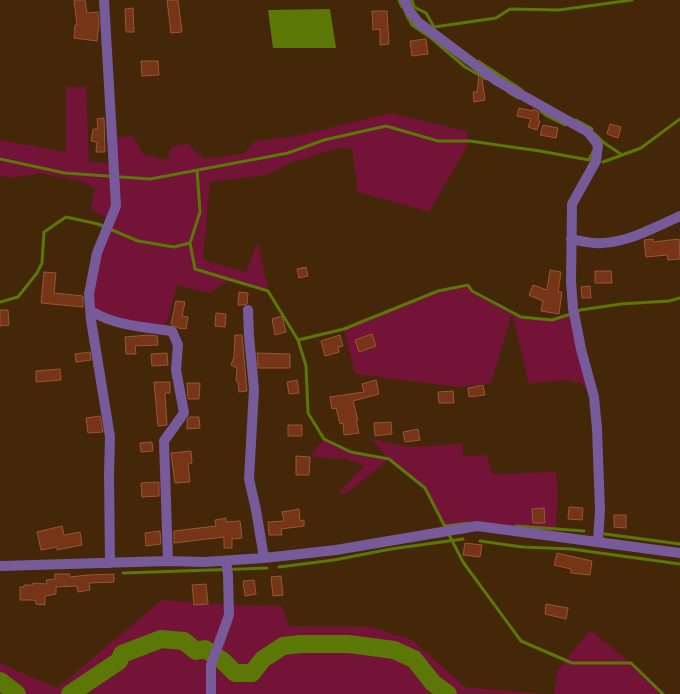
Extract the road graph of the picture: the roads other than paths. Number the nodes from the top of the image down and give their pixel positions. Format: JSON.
{"nodes":[{"id":1,"x":104,"y":0,"type":"edge"},
{"id":2,"x":404,"y":0,"type":"edge"},
{"id":3,"x":680,"y":216,"type":"edge"},
{"id":4,"x":571,"y":239,"type":"junction"},
{"id":5,"x":248,"y":310,"type":"dead end"},
{"id":6,"x":91,"y":311,"type":"junction"},
{"id":7,"x":598,"y":541,"type":"junction"},
{"id":8,"x":680,"y":553,"type":"edge"},
{"id":9,"x":264,"y":558,"type":"junction"},
{"id":10,"x":168,"y":561,"type":"junction"},
{"id":11,"x":226,"y":561,"type":"junction"},
{"id":12,"x":110,"y":563,"type":"junction"},
{"id":13,"x":0,"y":566,"type":"edge"},
{"id":14,"x":211,"y":694,"type":"edge"}],
"edges":[{"from":1,"to":6,"type":"street"},
{"from":2,"to":4,"type":"street"},
{"from":3,"to":4,"type":"street"},
{"from":4,"to":7,"type":"street"},
{"from":5,"to":9,"type":"street"},
{"from":6,"to":10,"type":"street"},
{"from":6,"to":12,"type":"street"},
{"from":7,"to":8,"type":"street"},
{"from":7,"to":9,"type":"street"},
{"from":9,"to":11,"type":"street"},
{"from":10,"to":11,"type":"street"},
{"from":10,"to":12,"type":"street"},
{"from":11,"to":14,"type":"street"},
{"from":12,"to":13,"type":"street"}]}
